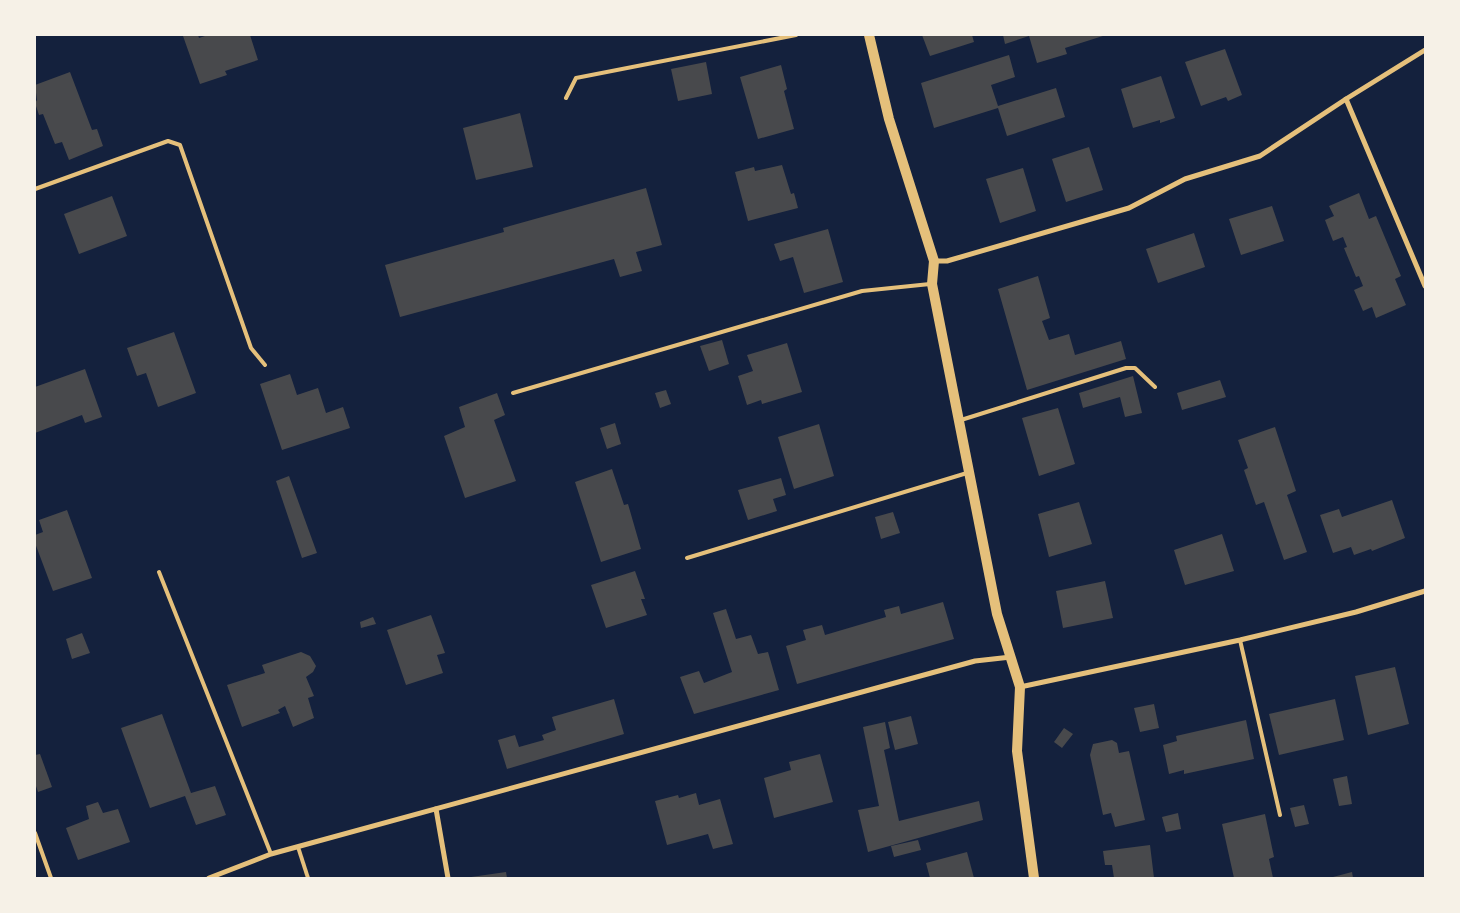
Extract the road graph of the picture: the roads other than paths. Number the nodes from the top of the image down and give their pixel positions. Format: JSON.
{"nodes":[{"id":1,"x":796,"y":35,"type":"edge"},
{"id":2,"x":869,"y":35,"type":"edge"},
{"id":3,"x":1425,"y":50,"type":"edge"},
{"id":4,"x":566,"y":98,"type":"dead end"},
{"id":5,"x":1346,"y":99,"type":"junction"},
{"id":6,"x":35,"y":189,"type":"edge"},
{"id":7,"x":934,"y":261,"type":"junction"},
{"id":8,"x":932,"y":284,"type":"junction"},
{"id":9,"x":1425,"y":286,"type":"edge"},
{"id":10,"x":265,"y":365,"type":"dead end"},
{"id":11,"x":1155,"y":387,"type":"dead end"},
{"id":12,"x":513,"y":393,"type":"dead end"},
{"id":13,"x":958,"y":421,"type":"junction"},
{"id":14,"x":969,"y":473,"type":"junction"},
{"id":15,"x":686,"y":558,"type":"dead end"},
{"id":16,"x":159,"y":572,"type":"dead end"},
{"id":17,"x":1425,"y":591,"type":"edge"},
{"id":18,"x":1240,"y":640,"type":"junction"},
{"id":19,"x":1011,"y":657,"type":"junction"},
{"id":20,"x":1020,"y":687,"type":"junction"},
{"id":21,"x":436,"y":809,"type":"junction"},
{"id":22,"x":1280,"y":815,"type":"dead end"},
{"id":23,"x":35,"y":833,"type":"edge"},
{"id":24,"x":298,"y":846,"type":"junction"},
{"id":25,"x":271,"y":854,"type":"junction"},
{"id":26,"x":51,"y":878,"type":"edge"},
{"id":27,"x":209,"y":878,"type":"edge"},
{"id":28,"x":308,"y":878,"type":"edge"},
{"id":29,"x":448,"y":878,"type":"edge"},
{"id":30,"x":1034,"y":878,"type":"edge"}],
"edges":[{"from":1,"to":4,"type":"lane"},
{"from":2,"to":7,"type":"main road"},
{"from":3,"to":5,"type":"street"},
{"from":5,"to":7,"type":"street"},
{"from":5,"to":9,"type":"street"},
{"from":6,"to":10,"type":"lane"},
{"from":7,"to":8,"type":"main road"},
{"from":8,"to":12,"type":"lane"},
{"from":8,"to":13,"type":"main road"},
{"from":11,"to":13,"type":"lane"},
{"from":13,"to":14,"type":"main road"},
{"from":14,"to":15,"type":"lane"},
{"from":14,"to":19,"type":"main road"},
{"from":16,"to":25,"type":"lane"},
{"from":17,"to":18,"type":"street"},
{"from":18,"to":20,"type":"street"},
{"from":18,"to":22,"type":"lane"},
{"from":19,"to":20,"type":"main road"},
{"from":19,"to":21,"type":"street"},
{"from":20,"to":30,"type":"main road"},
{"from":21,"to":24,"type":"street"},
{"from":21,"to":29,"type":"street"},
{"from":23,"to":26,"type":"lane"},
{"from":24,"to":25,"type":"street"},
{"from":24,"to":28,"type":"lane"},
{"from":25,"to":27,"type":"street"}]}
